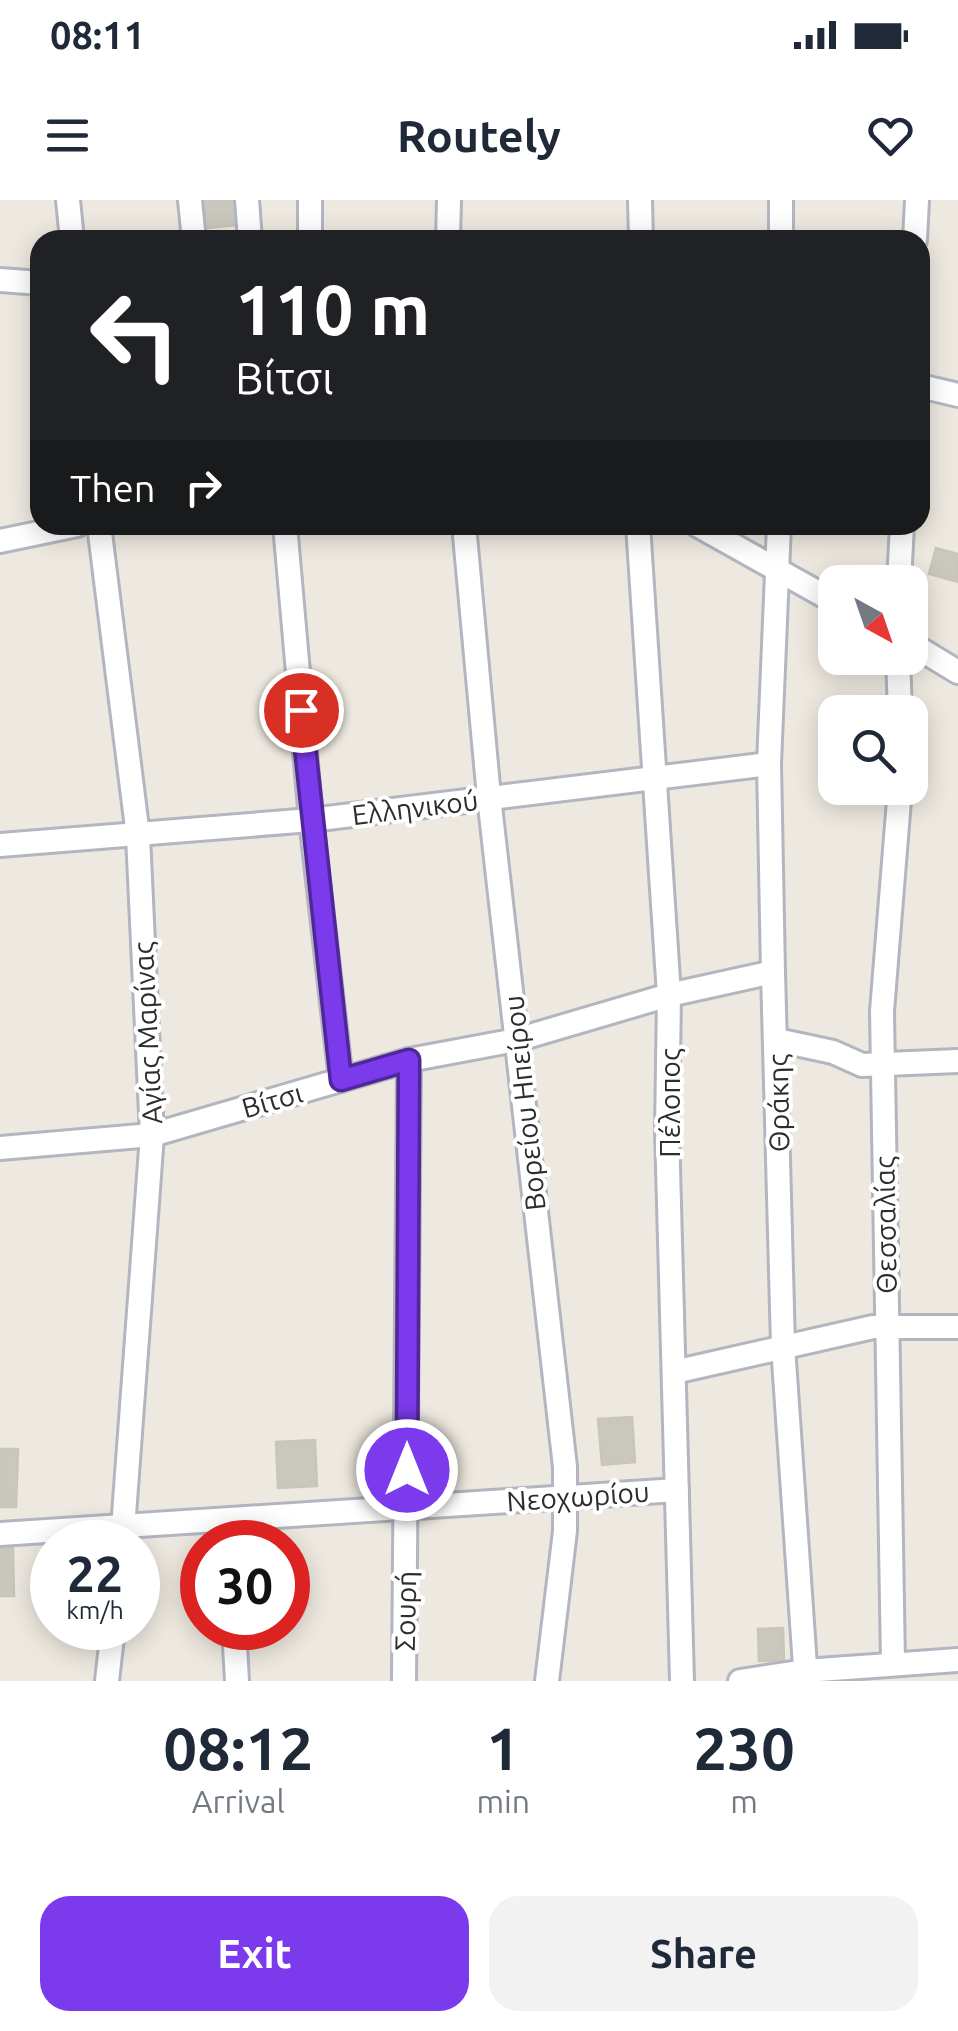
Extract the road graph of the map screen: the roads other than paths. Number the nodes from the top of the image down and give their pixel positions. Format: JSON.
{"nodes":[{"id":1,"x":68,"y":200,"type":"edge"},
{"id":2,"x":190,"y":200,"type":"edge"},
{"id":3,"x":247,"y":200,"type":"edge"},
{"id":4,"x":310,"y":200,"type":"edge"},
{"id":5,"x":450,"y":200,"type":"edge"},
{"id":6,"x":640,"y":200,"type":"edge"},
{"id":7,"x":781,"y":200,"type":"edge"},
{"id":8,"x":916,"y":200,"type":"edge"},
{"id":9,"x":71,"y":230,"type":"edge"},
{"id":10,"x":193,"y":230,"type":"edge"},
{"id":11,"x":249,"y":230,"type":"edge"},
{"id":12,"x":310,"y":230,"type":"edge"},
{"id":13,"x":448,"y":230,"type":"edge"},
{"id":14,"x":641,"y":230,"type":"edge"},
{"id":15,"x":781,"y":230,"type":"edge"},
{"id":16,"x":915,"y":230,"type":"edge"},
{"id":17,"x":0,"y":280,"type":"edge"},
{"id":18,"x":30,"y":282,"type":"edge"},
{"id":19,"x":930,"y":388,"type":"edge"},
{"id":20,"x":958,"y":395,"type":"edge"},
{"id":21,"x":30,"y":535,"type":"edge"},
{"id":22,"x":100,"y":535,"type":"edge"},
{"id":23,"x":285,"y":535,"type":"edge"},
{"id":24,"x":465,"y":535,"type":"edge"},
{"id":25,"x":639,"y":535,"type":"edge"},
{"id":26,"x":714,"y":535,"type":"edge"},
{"id":27,"x":779,"y":535,"type":"edge"},
{"id":28,"x":901,"y":535,"type":"edge"},
{"id":29,"x":0,"y":541,"type":"edge"},
{"id":30,"x":900,"y":565,"type":"edge"},
{"id":31,"x":778,"y":572,"type":"junction"},
{"id":32,"x":818,"y":593,"type":"edge"},
{"id":33,"x":928,"y":654,"type":"edge"},
{"id":34,"x":958,"y":672,"type":"edge"},
{"id":35,"x":769,"y":764,"type":"junction"},
{"id":36,"x":657,"y":780,"type":"junction"},
{"id":37,"x":489,"y":798,"type":"junction"},
{"id":38,"x":899,"y":805,"type":"edge"},
{"id":39,"x":310,"y":820,"type":"junction"},
{"id":40,"x":138,"y":836,"type":"junction"},
{"id":41,"x":0,"y":845,"type":"edge"},
{"id":42,"x":773,"y":972,"type":"junction"},
{"id":43,"x":669,"y":995,"type":"junction"},
{"id":44,"x":516,"y":1040,"type":"junction"},
{"id":45,"x":776,"y":1040,"type":"junction"},
{"id":46,"x":409,"y":1060,"type":"junction"},
{"id":47,"x":958,"y":1060,"type":"edge"},
{"id":48,"x":883,"y":1066,"type":"junction"},
{"id":49,"x":341,"y":1080,"type":"junction"},
{"id":50,"x":152,"y":1135,"type":"junction"},
{"id":51,"x":0,"y":1148,"type":"edge"},
{"id":52,"x":886,"y":1326,"type":"junction"},
{"id":53,"x":958,"y":1327,"type":"edge"},
{"id":54,"x":783,"y":1346,"type":"junction"},
{"id":55,"x":674,"y":1372,"type":"junction"},
{"id":56,"x":677,"y":1490,"type":"junction"},
{"id":57,"x":567,"y":1497,"type":"junction"},
{"id":58,"x":406,"y":1507,"type":"junction"},
{"id":59,"x":124,"y":1520,"type":"edge"},
{"id":60,"x":310,"y":1520,"type":"edge"},
{"id":61,"x":0,"y":1534,"type":"edge"},
{"id":62,"x":30,"y":1534,"type":"edge"},
{"id":63,"x":111,"y":1650,"type":"edge"},
{"id":64,"x":235,"y":1650,"type":"edge"},
{"id":65,"x":958,"y":1660,"type":"edge"},
{"id":66,"x":893,"y":1663,"type":"junction"},
{"id":67,"x":806,"y":1676,"type":"edge"},
{"id":68,"x":107,"y":1681,"type":"edge"},
{"id":69,"x":236,"y":1681,"type":"edge"},
{"id":70,"x":404,"y":1681,"type":"edge"},
{"id":71,"x":547,"y":1681,"type":"edge"},
{"id":72,"x":682,"y":1681,"type":"edge"},
{"id":73,"x":740,"y":1681,"type":"edge"}],
"edges":[{"from":1,"to":9,"type":"street"},
{"from":2,"to":10,"type":"street"},
{"from":3,"to":11,"type":"street"},
{"from":4,"to":12,"type":"street"},
{"from":5,"to":13,"type":"street"},
{"from":6,"to":14,"type":"street"},
{"from":7,"to":15,"type":"street"},
{"from":8,"to":16,"type":"street"},
{"from":17,"to":18,"type":"street"},
{"from":19,"to":20,"type":"street"},
{"from":21,"to":29,"type":"street"},
{"from":22,"to":40,"type":"street","name":"Αγίας Μαρίνας"},
{"from":23,"to":39,"type":"street"},
{"from":24,"to":37,"type":"street","name":"Βορείου Ηπείρου"},
{"from":25,"to":36,"type":"street","name":"Πέλοπος"},
{"from":26,"to":31,"type":"street"},
{"from":27,"to":31,"type":"street","name":"Θράκης"},
{"from":28,"to":30,"type":"street"},
{"from":31,"to":32,"type":"street"},
{"from":31,"to":35,"type":"street","name":"Θράκης"},
{"from":33,"to":34,"type":"street"},
{"from":35,"to":36,"type":"street","name":"Ελληνικού"},
{"from":35,"to":42,"type":"street","name":"Θράκης"},
{"from":36,"to":37,"type":"street","name":"Ελληνικού"},
{"from":36,"to":43,"type":"street","name":"Πέλοπος"},
{"from":37,"to":39,"type":"street","name":"Ελληνικού"},
{"from":37,"to":44,"type":"street","name":"Βορείου Ηπείρου"},
{"from":38,"to":48,"type":"street","name":"Θεσσαλίας"},
{"from":39,"to":40,"type":"street","name":"Ελληνικού"},
{"from":39,"to":49,"type":"street"},
{"from":40,"to":41,"type":"street","name":"Ελληνικού"},
{"from":40,"to":50,"type":"street","name":"Αγίας Μαρίνας"},
{"from":42,"to":43,"type":"street","name":"Βίτσι"},
{"from":42,"to":45,"type":"street","name":"Θράκης"},
{"from":43,"to":44,"type":"street","name":"Βίτσι"},
{"from":43,"to":55,"type":"street","name":"Πέλοπος"},
{"from":44,"to":46,"type":"street","name":"Βίτσι"},
{"from":44,"to":57,"type":"street","name":"Βορείου Ηπείρου"},
{"from":45,"to":48,"type":"street"},
{"from":45,"to":54,"type":"street","name":"Θράκης"},
{"from":46,"to":49,"type":"street","name":"Βίτσι"},
{"from":46,"to":58,"type":"street","name":"Σουρή"},
{"from":47,"to":48,"type":"street"},
{"from":48,"to":52,"type":"street","name":"Θεσσαλίας"},
{"from":49,"to":50,"type":"street","name":"Βίτσι"},
{"from":50,"to":51,"type":"street","name":"Βίτσι"},
{"from":50,"to":59,"type":"street","name":"Αγίας Μαρίνας"},
{"from":52,"to":53,"type":"street"},
{"from":52,"to":54,"type":"street"},
{"from":52,"to":66,"type":"street","name":"Θεσσαλίας"},
{"from":54,"to":55,"type":"street"},
{"from":54,"to":67,"type":"street","name":"Θράκης"},
{"from":55,"to":56,"type":"street","name":"Πέλοπος"},
{"from":56,"to":57,"type":"street","name":"Νεοχωρίου"},
{"from":56,"to":72,"type":"street","name":"Πέλοπος"},
{"from":57,"to":58,"type":"street","name":"Νεοχωρίου"},
{"from":57,"to":71,"type":"street","name":"Βορείου Ηπείρου"},
{"from":58,"to":60,"type":"street","name":"Νεοχωρίου"},
{"from":58,"to":70,"type":"street","name":"Σουρή"},
{"from":61,"to":62,"type":"street","name":"Νεοχωρίου"},
{"from":63,"to":68,"type":"street"},
{"from":64,"to":69,"type":"street"},
{"from":65,"to":66,"type":"street"},
{"from":66,"to":67,"type":"street"},
{"from":67,"to":73,"type":"street"}]}
